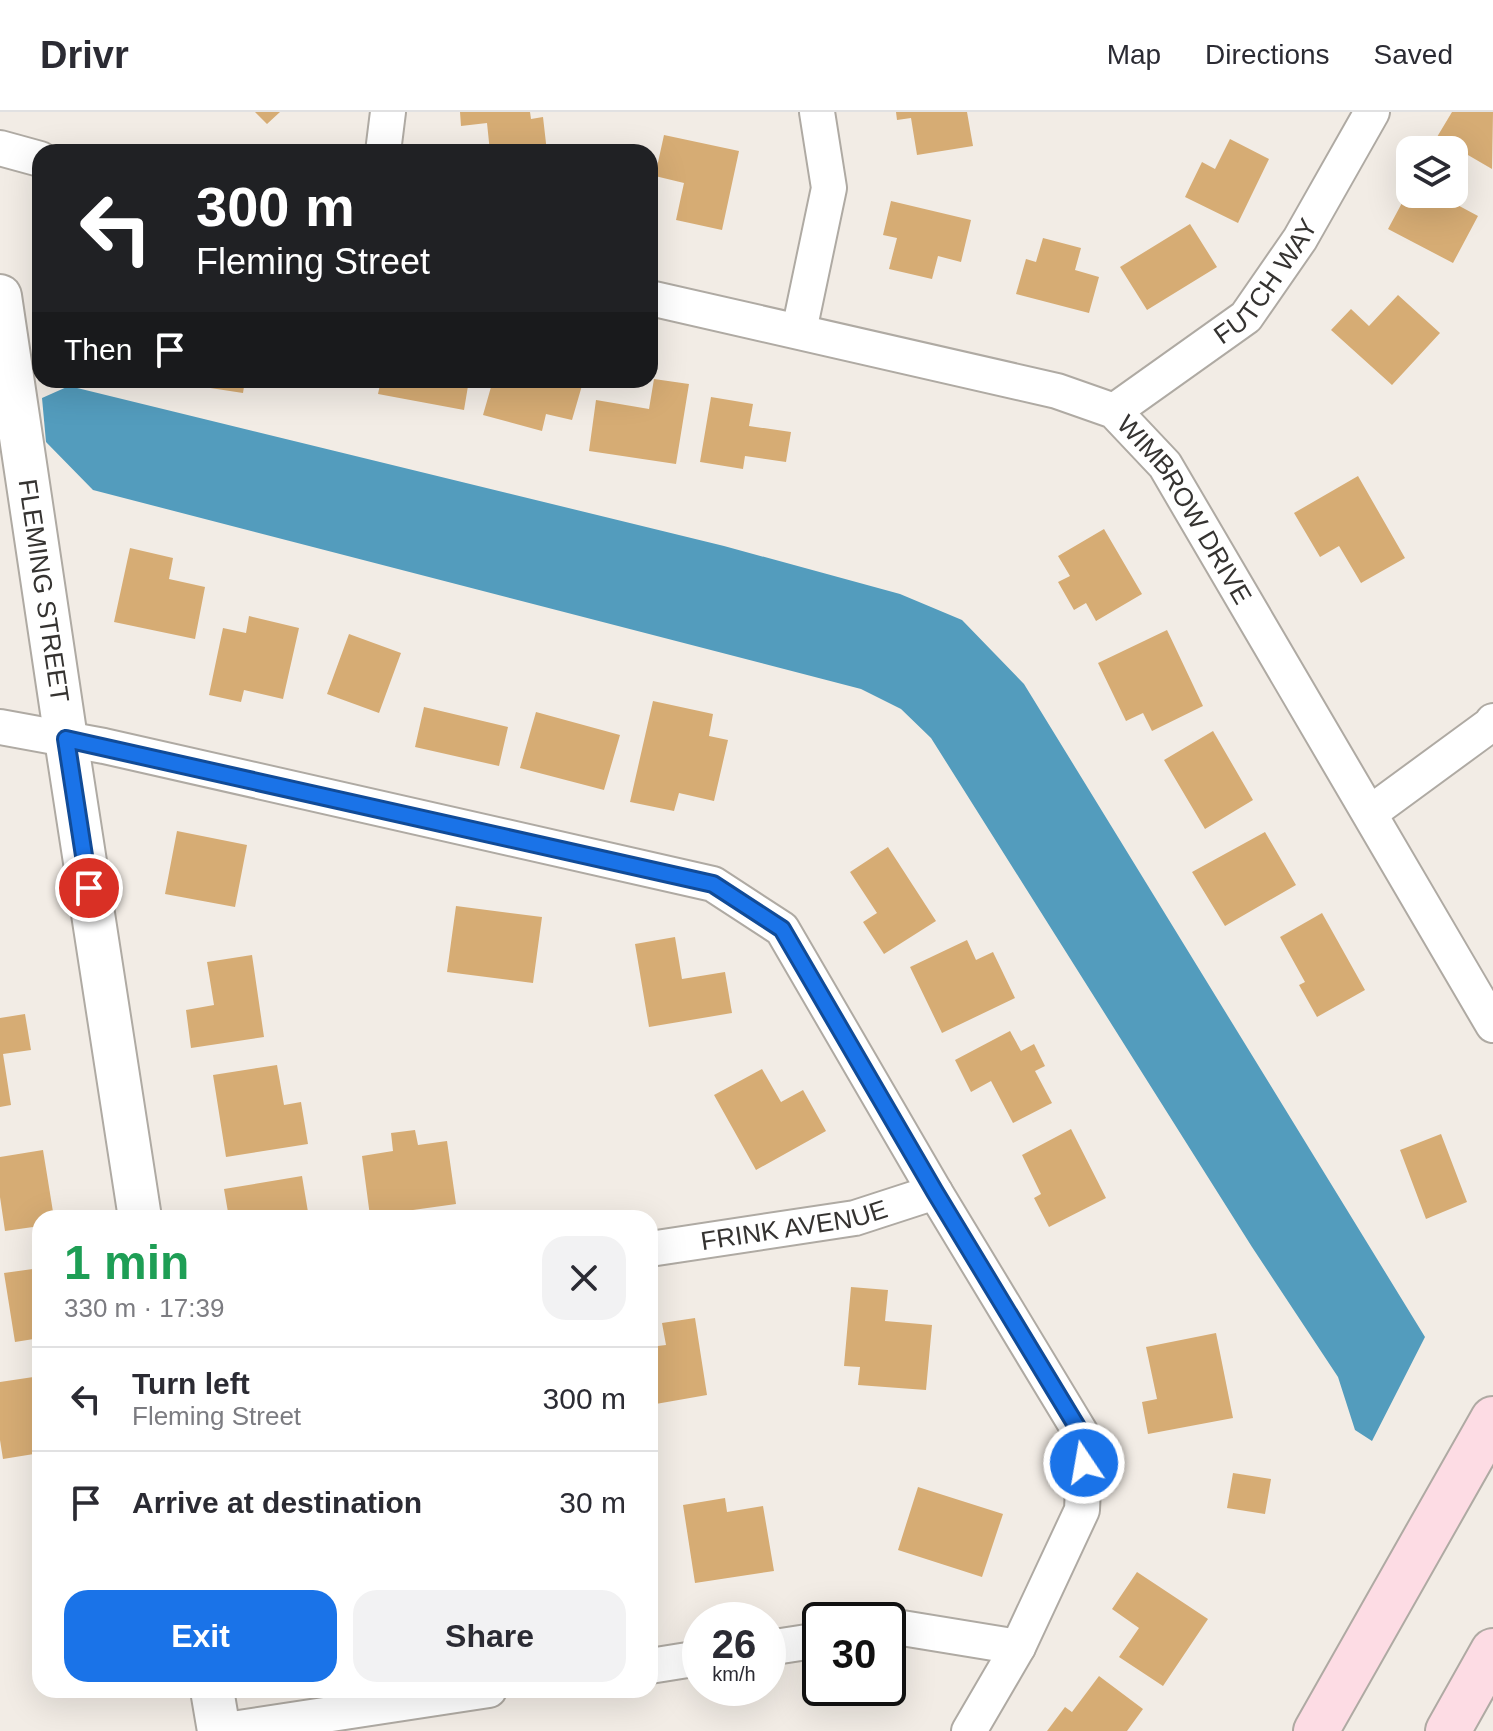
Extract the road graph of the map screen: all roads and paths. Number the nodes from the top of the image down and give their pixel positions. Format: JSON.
{"nodes":[{"id":1,"x":388,"y":112,"type":"edge"},
{"id":2,"x":817,"y":112,"type":"edge"},
{"id":3,"x":1362,"y":116,"type":"edge"},
{"id":4,"x":384,"y":144,"type":"edge"},
{"id":5,"x":0,"y":148,"type":"edge"},
{"id":6,"x":32,"y":157,"type":"edge"},
{"id":7,"x":0,"y":296,"type":"edge"},
{"id":8,"x":658,"y":300,"type":"edge"},
{"id":9,"x":799,"y":331,"type":"junction"},
{"id":10,"x":1114,"y":411,"type":"junction"},
{"id":11,"x":1493,"y":721,"type":"edge"},
{"id":12,"x":0,"y":727,"type":"edge"},
{"id":13,"x":66,"y":739,"type":"junction"},
{"id":14,"x":1370,"y":813,"type":"junction"},
{"id":15,"x":1493,"y":1025,"type":"edge"},
{"id":16,"x":935,"y":1192,"type":"junction"},
{"id":17,"x":139,"y":1210,"type":"edge"},
{"id":18,"x":658,"y":1248,"type":"edge"},
{"id":19,"x":1493,"y":1419,"type":"edge"},
{"id":20,"x":906,"y":1629,"type":"edge"},
{"id":21,"x":1018,"y":1647,"type":"junction"},
{"id":22,"x":1493,"y":1651,"type":"edge"},
{"id":23,"x":682,"y":1661,"type":"edge"},
{"id":24,"x":658,"y":1665,"type":"edge"},
{"id":25,"x":213,"y":1698,"type":"edge"},
{"id":26,"x":436,"y":1698,"type":"edge"},
{"id":27,"x":219,"y":1731,"type":"edge"},
{"id":28,"x":969,"y":1731,"type":"edge"},
{"id":29,"x":1316,"y":1731,"type":"edge"},
{"id":30,"x":1448,"y":1731,"type":"edge"}],
"edges":[{"from":1,"to":4,"type":"street"},
{"from":2,"to":9,"type":"street"},
{"from":3,"to":10,"type":"street","name":"FUTCH WAY"},
{"from":5,"to":6,"type":"street"},
{"from":7,"to":13,"type":"street","name":"FLEMING STREET"},
{"from":8,"to":9,"type":"street","name":"WIMBROW DRIVE"},
{"from":9,"to":10,"type":"street","name":"WIMBROW DRIVE"},
{"from":10,"to":14,"type":"street","name":"WIMBROW DRIVE"},
{"from":11,"to":14,"type":"street"},
{"from":12,"to":13,"type":"street"},
{"from":13,"to":16,"type":"street"},
{"from":13,"to":17,"type":"street","name":"FLEMING STREET"},
{"from":14,"to":15,"type":"street","name":"WIMBROW DRIVE"},
{"from":16,"to":18,"type":"street","name":"FRINK AVENUE"},
{"from":16,"to":21,"type":"street"},
{"from":19,"to":29,"type":"main road"},
{"from":20,"to":21,"type":"street"},
{"from":21,"to":28,"type":"street"},
{"from":22,"to":30,"type":"main road"},
{"from":23,"to":24,"type":"street"},
{"from":25,"to":27,"type":"street"},
{"from":26,"to":27,"type":"street"}]}
